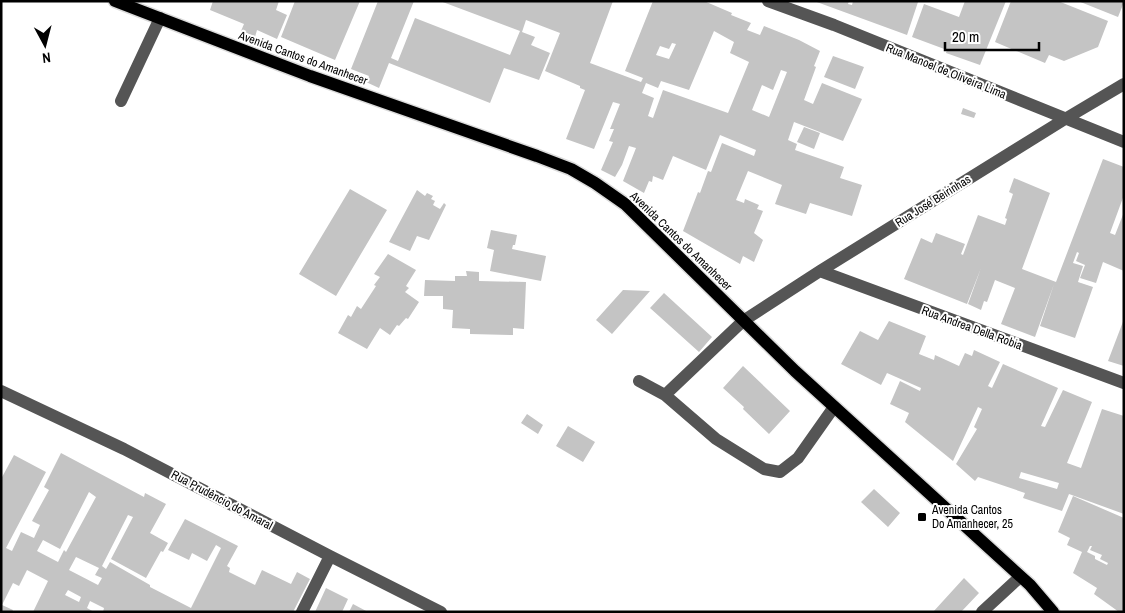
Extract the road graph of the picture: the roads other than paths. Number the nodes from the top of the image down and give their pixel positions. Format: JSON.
{"nodes":[{"id":1,"x":115,"y":1,"type":"edge"},
{"id":2,"x":768,"y":1,"type":"edge"},
{"id":3,"x":160,"y":18,"type":"junction"},
{"id":4,"x":1124,"y":84,"type":"edge"},
{"id":5,"x":121,"y":101,"type":"dead end"},
{"id":6,"x":1065,"y":118,"type":"junction"},
{"id":7,"x":1124,"y":142,"type":"edge"},
{"id":8,"x":820,"y":271,"type":"junction"},
{"id":9,"x":743,"y":321,"type":"junction"},
{"id":10,"x":639,"y":381,"type":"dead end"},
{"id":11,"x":1124,"y":383,"type":"edge"},
{"id":12,"x":1,"y":391,"type":"edge"},
{"id":13,"x":665,"y":395,"type":"junction"},
{"id":14,"x":834,"y":407,"type":"junction"},
{"id":15,"x":330,"y":556,"type":"junction"},
{"id":16,"x":1020,"y":577,"type":"junction"},
{"id":17,"x":302,"y":612,"type":"edge"},
{"id":18,"x":441,"y":612,"type":"edge"},
{"id":19,"x":982,"y":612,"type":"edge"},
{"id":20,"x":1053,"y":612,"type":"edge"}],
"edges":[{"from":1,"to":3,"type":"main road","name":"Avenida Cantos do Amanhecer"},
{"from":2,"to":6,"type":"street","name":"Rua Manoel de Oliveira Lima"},
{"from":3,"to":5,"type":"street"},
{"from":3,"to":9,"type":"main road","name":"Avenida Cantos do Amanhecer"},
{"from":4,"to":6,"type":"street","name":"Rua José Beirinhas"},
{"from":6,"to":7,"type":"street","name":"Rua Manoel de Oliveira Lima"},
{"from":6,"to":8,"type":"street","name":"Rua José Beirinhas"},
{"from":8,"to":9,"type":"street","name":"Rua José Beirinhas"},
{"from":8,"to":11,"type":"street","name":"Rua Andrea Della Robia"},
{"from":9,"to":13,"type":"street","name":"Rua José Beirinhas"},
{"from":9,"to":14,"type":"main road","name":"Avenida Cantos do Amanhecer"},
{"from":10,"to":13,"type":"street"},
{"from":12,"to":15,"type":"street","name":"Rua Prudêncio do Amaral"},
{"from":13,"to":14,"type":"street"},
{"from":14,"to":16,"type":"main road","name":"Avenida Cantos do Amanhecer"},
{"from":15,"to":17,"type":"street"},
{"from":15,"to":18,"type":"street","name":"Rua Prudêncio do Amaral"},
{"from":16,"to":19,"type":"street"},
{"from":16,"to":20,"type":"main road","name":"Avenida Cantos do Amanhecer"}]}
